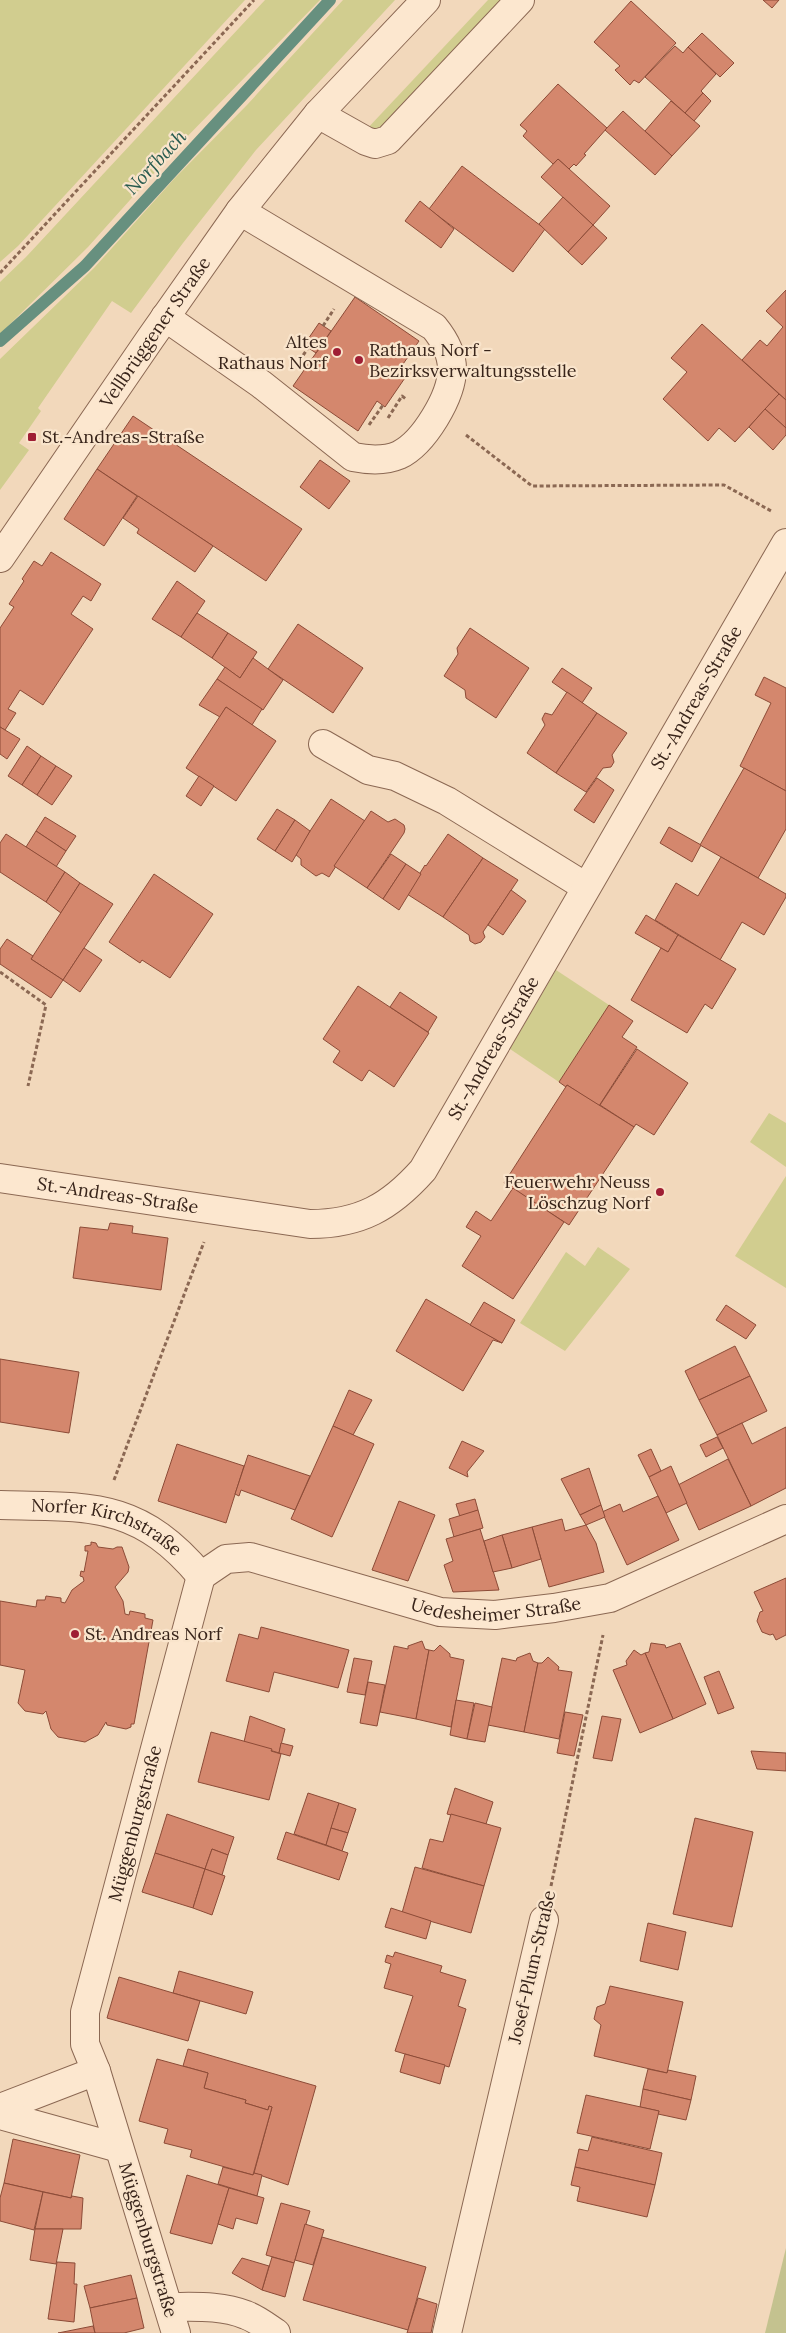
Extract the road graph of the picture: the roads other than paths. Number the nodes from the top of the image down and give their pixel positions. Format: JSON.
{"nodes":[{"id":1,"x":426,"y":0,"type":"edge"},
{"id":2,"x":520,"y":0,"type":"edge"},
{"id":3,"x":318,"y":114,"type":"junction"},
{"id":4,"x":240,"y":211,"type":"junction"},
{"id":5,"x":165,"y":317,"type":"junction"},
{"id":6,"x":786,"y":543,"type":"edge"},
{"id":7,"x":0,"y":558,"type":"edge"},
{"id":8,"x":323,"y":744,"type":"dead end"},
{"id":9,"x":586,"y":887,"type":"junction"},
{"id":10,"x":0,"y":1178,"type":"edge"},
{"id":11,"x":0,"y":1505,"type":"edge"},
{"id":12,"x":786,"y":1519,"type":"edge"},
{"id":13,"x":201,"y":1576,"type":"junction"},
{"id":14,"x":544,"y":1920,"type":"road end"},
{"id":15,"x":96,"y":2072,"type":"junction"},
{"id":16,"x":0,"y":2108,"type":"edge"},
{"id":17,"x":0,"y":2115,"type":"edge"},
{"id":18,"x":119,"y":2148,"type":"junction"},
{"id":19,"x":169,"y":2307,"type":"junction"},
{"id":20,"x":176,"y":2333,"type":"edge"},
{"id":21,"x":276,"y":2333,"type":"edge"},
{"id":22,"x":448,"y":2333,"type":"edge"}],
"edges":[{"from":1,"to":3,"type":"street","name":"Vellbrüggener Straße"},
{"from":2,"to":3,"type":"street"},
{"from":3,"to":4,"type":"street","name":"Vellbrüggener Straße"},
{"from":4,"to":5,"type":"street","name":"Vellbrüggener Straße"},
{"from":4,"to":5,"type":"street"},
{"from":5,"to":7,"type":"street","name":"Vellbrüggener Straße"},
{"from":6,"to":9,"type":"street","name":"St.-Andreas-Straße"},
{"from":8,"to":9,"type":"street"},
{"from":9,"to":10,"type":"street","name":"St.-Andreas-Straße"},
{"from":11,"to":13,"type":"street","name":"Norfer Kirchstraße"},
{"from":12,"to":13,"type":"street","name":"Uedesheimer Straße"},
{"from":13,"to":15,"type":"street","name":"Müggenburgstraße"},
{"from":14,"to":22,"type":"street","name":"Josef-Plum-Straße"},
{"from":15,"to":16,"type":"street"},
{"from":15,"to":18,"type":"street","name":"Müggenburgstraße"},
{"from":17,"to":18,"type":"street","name":"Müggenburgstraße"},
{"from":18,"to":19,"type":"street","name":"Müggenburgstraße"},
{"from":19,"to":20,"type":"street","name":"Müggenburgstraße"},
{"from":19,"to":21,"type":"street"}]}
